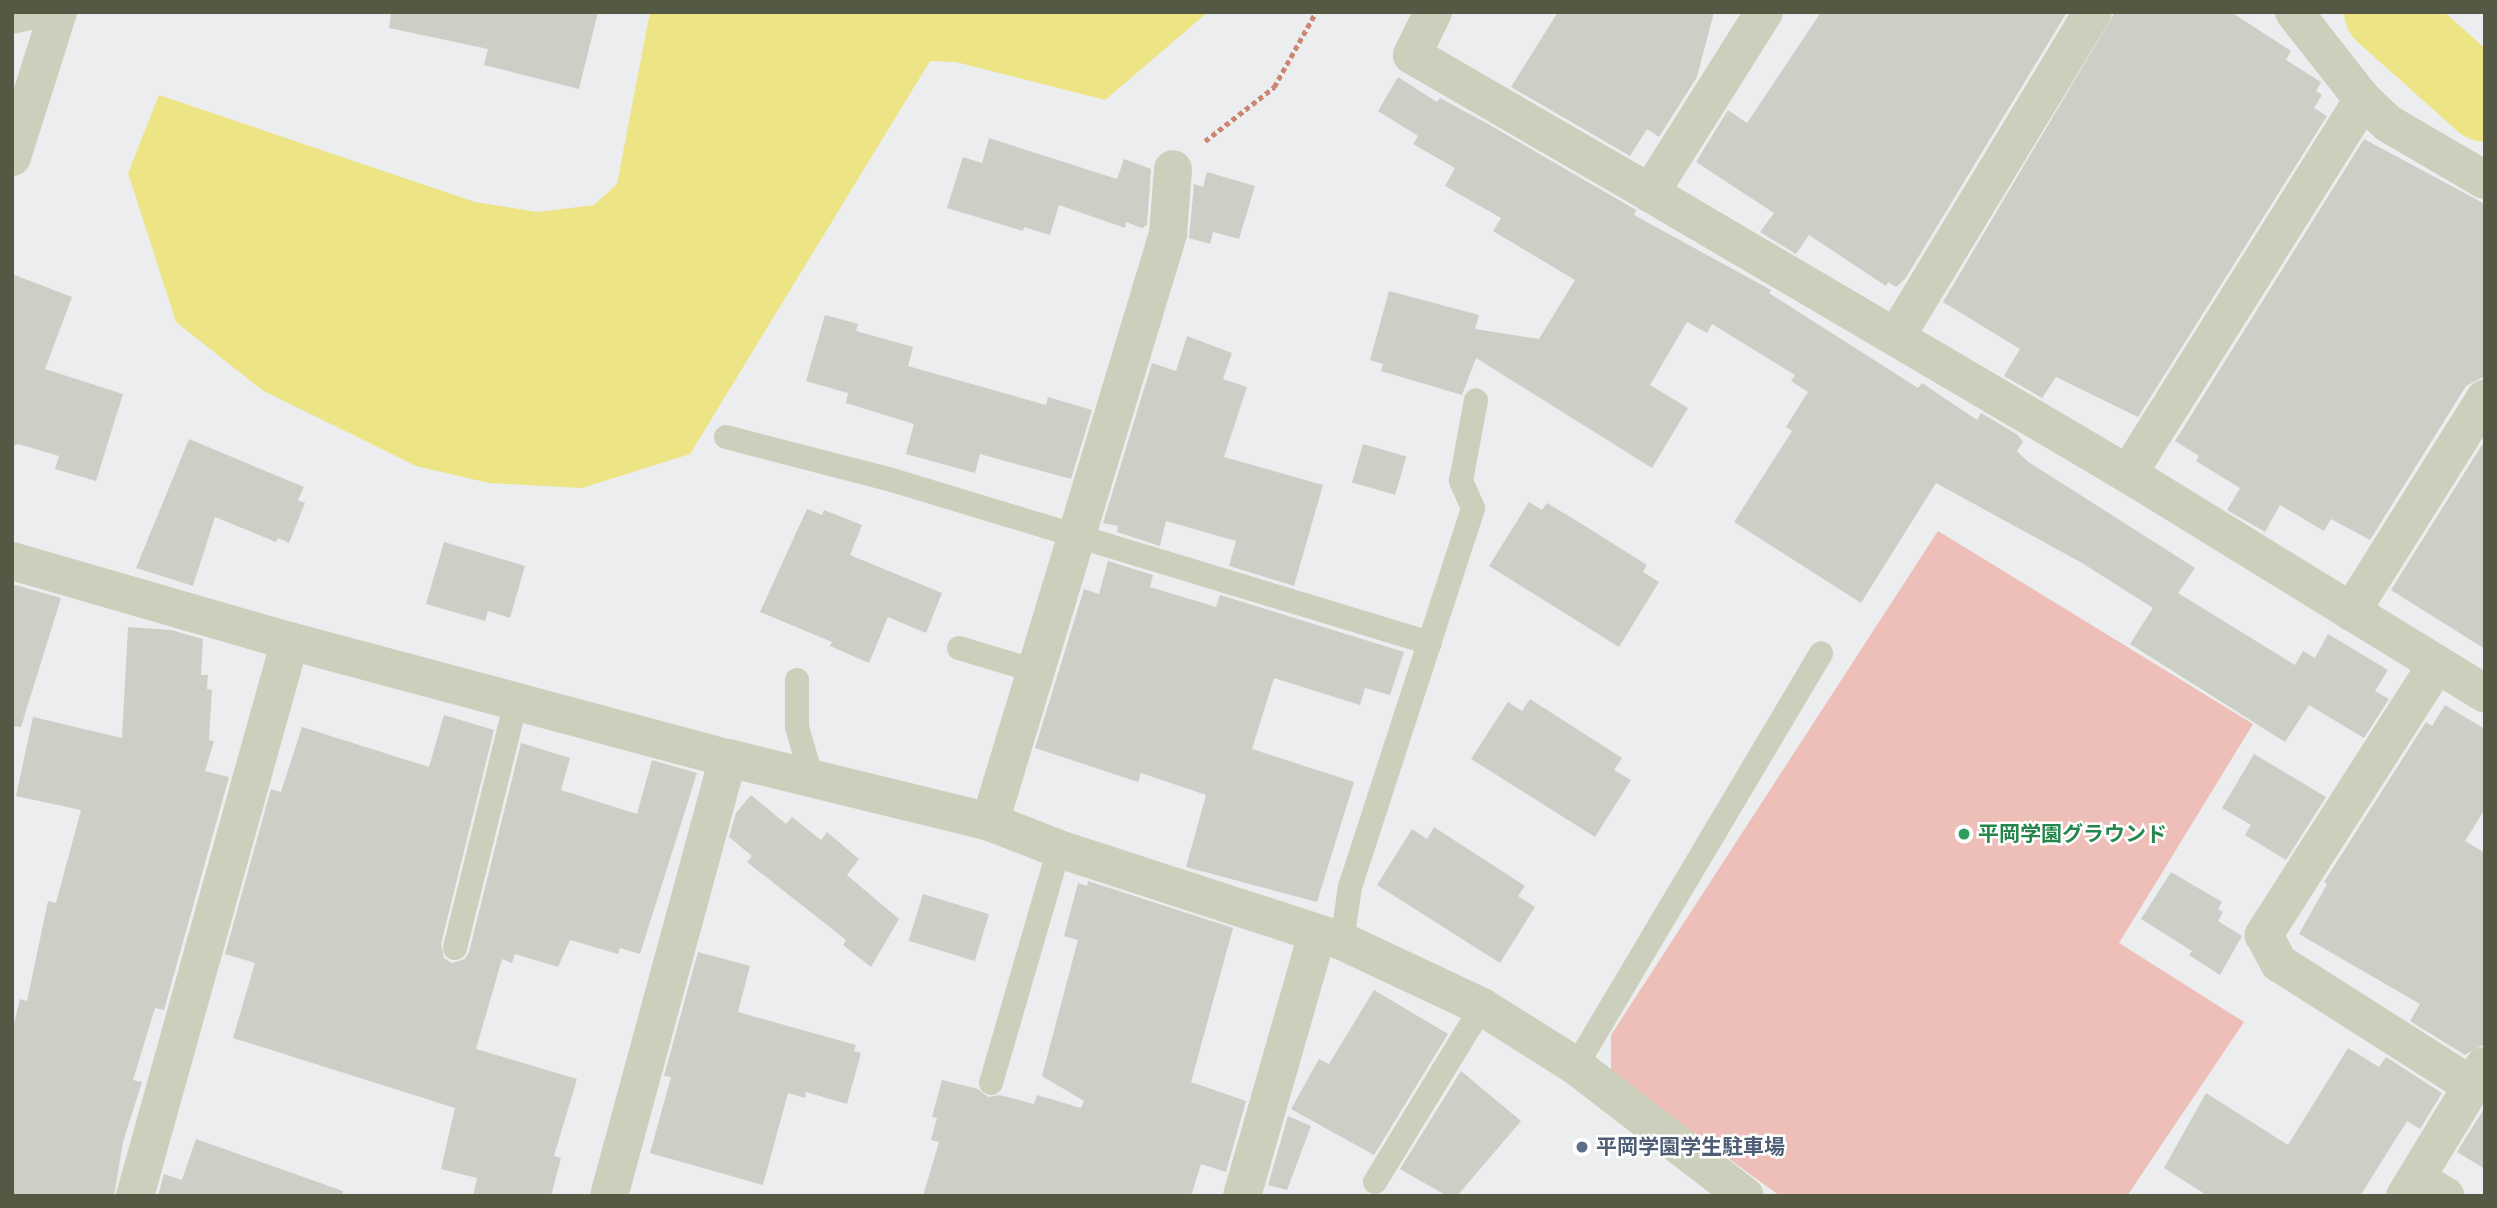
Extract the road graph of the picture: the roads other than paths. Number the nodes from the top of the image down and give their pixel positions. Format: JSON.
{"nodes":[{"id":1,"x":57,"y":12,"type":"edge"},
{"id":2,"x":1433,"y":12,"type":"edge"},
{"id":3,"x":1764,"y":12,"type":"edge"},
{"id":4,"x":2093,"y":12,"type":"edge"},
{"id":5,"x":2294,"y":12,"type":"edge"},
{"id":6,"x":12,"y":22,"type":"edge"},
{"id":7,"x":2363,"y":100,"type":"junction"},
{"id":8,"x":12,"y":158,"type":"edge"},
{"id":9,"x":1173,"y":169,"type":"road end"},
{"id":10,"x":2485,"y":180,"type":"edge"},
{"id":11,"x":1650,"y":193,"type":"junction"},
{"id":12,"x":1897,"y":335,"type":"junction"},
{"id":13,"x":2485,"y":398,"type":"edge"},
{"id":14,"x":1476,"y":400,"type":"dead end"},
{"id":15,"x":726,"y":437,"type":"dead end"},
{"id":16,"x":2128,"y":474,"type":"junction"},
{"id":17,"x":1076,"y":535,"type":"junction"},
{"id":18,"x":12,"y":561,"type":"edge"},
{"id":19,"x":2351,"y":612,"type":"junction"},
{"id":20,"x":290,"y":641,"type":"junction"},
{"id":21,"x":1430,"y":643,"type":"junction"},
{"id":22,"x":959,"y":648,"type":"dead end"},
{"id":23,"x":1821,"y":653,"type":"dead end"},
{"id":24,"x":2437,"y":664,"type":"junction"},
{"id":25,"x":1035,"y":671,"type":"junction"},
{"id":26,"x":797,"y":680,"type":"dead end"},
{"id":27,"x":2485,"y":694,"type":"edge"},
{"id":28,"x":516,"y":702,"type":"junction"},
{"id":29,"x":728,"y":758,"type":"junction"},
{"id":30,"x":812,"y":779,"type":"junction"},
{"id":31,"x":990,"y":822,"type":"junction"},
{"id":32,"x":1059,"y":849,"type":"junction"},
{"id":33,"x":1329,"y":937,"type":"junction"},
{"id":34,"x":455,"y":948,"type":"dead end"},
{"id":35,"x":1482,"y":1007,"type":"junction"},
{"id":36,"x":1576,"y":1066,"type":"junction"},
{"id":37,"x":2478,"y":1075,"type":"edge"},
{"id":38,"x":990,"y":1083,"type":"dead end"},
{"id":39,"x":1375,"y":1182,"type":"dead end"},
{"id":40,"x":2423,"y":1190,"type":"edge"},
{"id":41,"x":135,"y":1196,"type":"edge"},
{"id":42,"x":608,"y":1196,"type":"edge"},
{"id":43,"x":1242,"y":1196,"type":"edge"},
{"id":44,"x":1745,"y":1196,"type":"edge"}],
"edges":[{"from":1,"to":6,"type":"lane"},
{"from":1,"to":8,"type":"street"},
{"from":2,"to":11,"type":"street"},
{"from":3,"to":11,"type":"street"},
{"from":4,"to":12,"type":"street"},
{"from":5,"to":7,"type":"street"},
{"from":7,"to":10,"type":"street"},
{"from":7,"to":16,"type":"street"},
{"from":9,"to":17,"type":"street"},
{"from":11,"to":12,"type":"street"},
{"from":12,"to":16,"type":"street"},
{"from":13,"to":19,"type":"street"},
{"from":14,"to":21,"type":"lane"},
{"from":15,"to":17,"type":"lane"},
{"from":16,"to":19,"type":"street"},
{"from":17,"to":21,"type":"lane"},
{"from":17,"to":25,"type":"street"},
{"from":18,"to":20,"type":"street"},
{"from":19,"to":24,"type":"street"},
{"from":20,"to":28,"type":"street"},
{"from":20,"to":41,"type":"street"},
{"from":21,"to":33,"type":"lane"},
{"from":22,"to":25,"type":"lane"},
{"from":23,"to":36,"type":"lane"},
{"from":24,"to":27,"type":"street"},
{"from":24,"to":37,"type":"street"},
{"from":25,"to":31,"type":"street"},
{"from":26,"to":30,"type":"lane"},
{"from":28,"to":29,"type":"street"},
{"from":28,"to":34,"type":"lane"},
{"from":29,"to":30,"type":"street"},
{"from":29,"to":42,"type":"street"},
{"from":30,"to":31,"type":"street"},
{"from":31,"to":32,"type":"street"},
{"from":32,"to":33,"type":"street"},
{"from":32,"to":38,"type":"lane"},
{"from":33,"to":35,"type":"street"},
{"from":33,"to":43,"type":"street"},
{"from":35,"to":36,"type":"street"},
{"from":35,"to":39,"type":"lane"},
{"from":36,"to":44,"type":"street"},
{"from":37,"to":40,"type":"street"}]}
